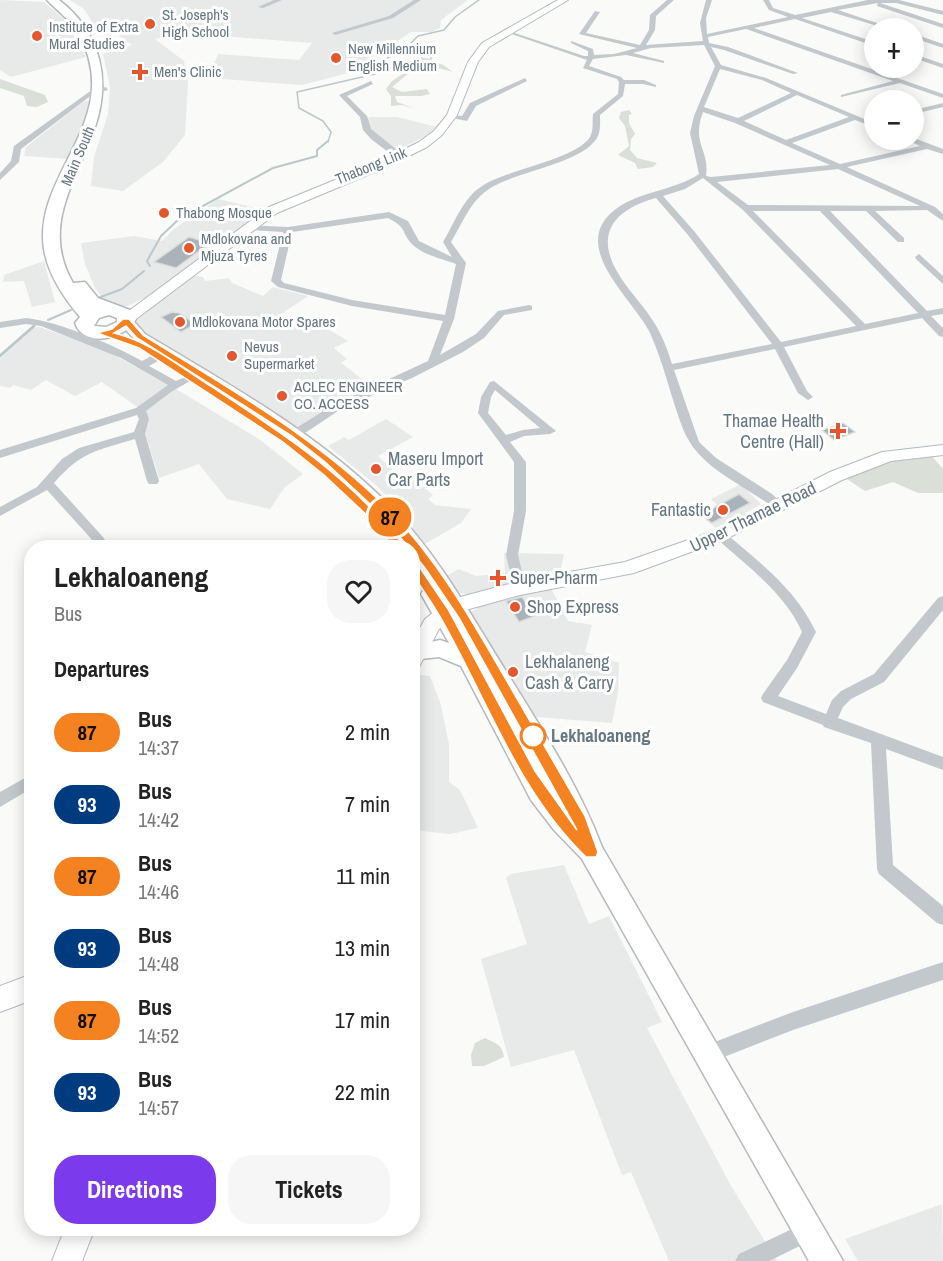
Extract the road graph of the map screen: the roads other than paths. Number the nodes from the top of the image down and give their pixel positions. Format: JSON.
{"nodes":[{"id":1,"x":52,"y":0,"type":"edge"},
{"id":2,"x":62,"y":0,"type":"edge"},
{"id":3,"x":279,"y":0,"type":"edge"},
{"id":4,"x":418,"y":0,"type":"edge"},
{"id":5,"x":564,"y":0,"type":"edge"},
{"id":6,"x":671,"y":0,"type":"edge"},
{"id":7,"x":709,"y":0,"type":"edge"},
{"id":8,"x":766,"y":0,"type":"edge"},
{"id":9,"x":867,"y":1,"type":"edge"},
{"id":10,"x":261,"y":7,"type":"dead end"},
{"id":11,"x":830,"y":9,"type":"junction"},
{"id":12,"x":597,"y":12,"type":"dead end"},
{"id":13,"x":943,"y":13,"type":"edge"},
{"id":14,"x":793,"y":17,"type":"junction"},
{"id":15,"x":864,"y":20,"type":"edge"},
{"id":16,"x":943,"y":26,"type":"edge"},
{"id":17,"x":744,"y":27,"type":"junction"},
{"id":18,"x":508,"y":31,"type":"junction"},
{"id":19,"x":335,"y":33,"type":"dead end"},
{"id":20,"x":924,"y":39,"type":"edge"},
{"id":21,"x":706,"y":41,"type":"junction"},
{"id":22,"x":864,"y":41,"type":"edge"},
{"id":23,"x":573,"y":42,"type":"dead end"},
{"id":24,"x":943,"y":46,"type":"edge"},
{"id":25,"x":642,"y":47,"type":"junction"},
{"id":26,"x":626,"y":53,"type":"junction"},
{"id":27,"x":591,"y":58,"type":"junction"},
{"id":28,"x":924,"y":59,"type":"edge"},
{"id":29,"x":662,"y":62,"type":"dead end"},
{"id":30,"x":864,"y":65,"type":"edge"},
{"id":31,"x":718,"y":66,"type":"junction"},
{"id":32,"x":859,"y":66,"type":"junction"},
{"id":33,"x":943,"y":66,"type":"edge"},
{"id":34,"x":795,"y":73,"type":"dead end"},
{"id":35,"x":525,"y":80,"type":"dead end"},
{"id":36,"x":901,"y":81,"type":"junction"},
{"id":37,"x":622,"y":82,"type":"junction"},
{"id":38,"x":371,"y":83,"type":"dead end"},
{"id":39,"x":654,"y":86,"type":"dead end"},
{"id":40,"x":101,"y":90,"type":"junction"},
{"id":41,"x":796,"y":93,"type":"junction"},
{"id":42,"x":843,"y":96,"type":"dead end"},
{"id":43,"x":943,"y":96,"type":"edge"},
{"id":44,"x":943,"y":105,"type":"edge"},
{"id":45,"x":702,"y":109,"type":"junction"},
{"id":46,"x":924,"y":110,"type":"edge"},
{"id":47,"x":451,"y":117,"type":"junction"},
{"id":48,"x":856,"y":117,"type":"junction"},
{"id":49,"x":864,"y":120,"type":"edge"},
{"id":50,"x":738,"y":121,"type":"junction"},
{"id":51,"x":785,"y":143,"type":"junction"},
{"id":52,"x":924,"y":144,"type":"edge"},
{"id":53,"x":928,"y":146,"type":"junction"},
{"id":54,"x":943,"y":152,"type":"edge"},
{"id":55,"x":399,"y":156,"type":"junction"},
{"id":56,"x":838,"y":167,"type":"junction"},
{"id":57,"x":707,"y":177,"type":"junction"},
{"id":58,"x":0,"y":178,"type":"edge"},
{"id":59,"x":658,"y":195,"type":"junction"},
{"id":60,"x":821,"y":207,"type":"junction"},
{"id":61,"x":866,"y":207,"type":"junction"},
{"id":62,"x":943,"y":207,"type":"edge"},
{"id":63,"x":746,"y":208,"type":"junction"},
{"id":64,"x":932,"y":209,"type":"junction"},
{"id":65,"x":943,"y":218,"type":"edge"},
{"id":66,"x":248,"y":227,"type":"junction"},
{"id":67,"x":288,"y":230,"type":"junction"},
{"id":68,"x":901,"y":240,"type":"dead end"},
{"id":69,"x":919,"y":257,"type":"dead end"},
{"id":70,"x":461,"y":263,"type":"junction"},
{"id":71,"x":943,"y":281,"type":"edge"},
{"id":72,"x":529,"y":308,"type":"dead end"},
{"id":73,"x":943,"y":311,"type":"edge"},
{"id":74,"x":119,"y":315,"type":"junction"},
{"id":75,"x":924,"y":315,"type":"junction"},
{"id":76,"x":89,"y":317,"type":"junction"},
{"id":77,"x":449,"y":319,"type":"junction"},
{"id":78,"x":0,"y":325,"type":"edge"},
{"id":79,"x":862,"y":327,"type":"junction"},
{"id":80,"x":101,"y":333,"type":"junction"},
{"id":81,"x":943,"y":334,"type":"edge"},
{"id":82,"x":778,"y":345,"type":"junction"},
{"id":83,"x":159,"y":356,"type":"junction"},
{"id":84,"x":432,"y":363,"type":"junction"},
{"id":85,"x":141,"y":366,"type":"junction"},
{"id":86,"x":669,"y":368,"type":"junction"},
{"id":87,"x":192,"y":377,"type":"junction"},
{"id":88,"x":175,"y":386,"type":"junction"},
{"id":89,"x":808,"y":397,"type":"dead end"},
{"id":90,"x":140,"y":410,"type":"junction"},
{"id":91,"x":139,"y":434,"type":"junction"},
{"id":92,"x":291,"y":437,"type":"junction"},
{"id":93,"x":504,"y":440,"type":"junction"},
{"id":94,"x":943,"y":450,"type":"edge"},
{"id":95,"x":0,"y":454,"type":"edge"},
{"id":96,"x":153,"y":481,"type":"dead end"},
{"id":97,"x":48,"y":484,"type":"junction"},
{"id":98,"x":778,"y":505,"type":"junction"},
{"id":99,"x":0,"y":512,"type":"edge"},
{"id":100,"x":720,"y":536,"type":"junction"},
{"id":101,"x":99,"y":540,"type":"dead end"},
{"id":102,"x":393,"y":540,"type":"edge"},
{"id":103,"x":408,"y":540,"type":"edge"},
{"id":104,"x":420,"y":555,"type":"edge"},
{"id":105,"x":420,"y":574,"type":"edge"},
{"id":106,"x":520,"y":588,"type":"junction"},
{"id":107,"x":943,"y":601,"type":"edge"},
{"id":108,"x":450,"y":609,"type":"junction"},
{"id":109,"x":420,"y":646,"type":"edge"},
{"id":110,"x":420,"y":655,"type":"edge"},
{"id":111,"x":470,"y":661,"type":"junction"},
{"id":112,"x":829,"y":723,"type":"junction"},
{"id":113,"x":878,"y":739,"type":"junction"},
{"id":114,"x":943,"y":764,"type":"edge"},
{"id":115,"x":24,"y":785,"type":"edge"},
{"id":116,"x":0,"y":800,"type":"edge"},
{"id":117,"x":591,"y":852,"type":"junction"},
{"id":118,"x":943,"y":917,"type":"edge"},
{"id":119,"x":943,"y":971,"type":"edge"},
{"id":120,"x":24,"y":990,"type":"edge"},
{"id":121,"x":0,"y":999,"type":"edge"},
{"id":122,"x":706,"y":1055,"type":"junction"},
{"id":123,"x":809,"y":1231,"type":"junction"},
{"id":124,"x":77,"y":1236,"type":"edge"},
{"id":125,"x":67,"y":1261,"type":"edge"},
{"id":126,"x":746,"y":1261,"type":"edge"},
{"id":127,"x":826,"y":1261,"type":"edge"}],
"edges":[{"from":1,"to":40,"type":"highway","name":"Main South"},
{"from":2,"to":40,"type":"highway","name":"Main South"},
{"from":3,"to":10,"type":"street"},
{"from":4,"to":19,"type":"street"},
{"from":5,"to":18,"type":"main road","name":"Thabong Link"},
{"from":6,"to":25,"type":"street"},
{"from":7,"to":21,"type":"street"},
{"from":8,"to":14,"type":"street"},
{"from":9,"to":11,"type":"street"},
{"from":9,"to":13,"type":"street"},
{"from":9,"to":16,"type":"street"},
{"from":11,"to":14,"type":"street"},
{"from":11,"to":15,"type":"street"},
{"from":12,"to":25,"type":"street"},
{"from":14,"to":17,"type":"street"},
{"from":14,"to":22,"type":"street"},
{"from":17,"to":21,"type":"street"},
{"from":17,"to":32,"type":"street"},
{"from":18,"to":27,"type":"street"},
{"from":18,"to":47,"type":"main road","name":"Thabong Link"},
{"from":20,"to":24,"type":"street"},
{"from":21,"to":25,"type":"street"},
{"from":21,"to":31,"type":"street"},
{"from":21,"to":34,"type":"street"},
{"from":23,"to":27,"type":"street"},
{"from":25,"to":26,"type":"street"},
{"from":26,"to":27,"type":"street"},
{"from":26,"to":29,"type":"street"},
{"from":27,"to":37,"type":"street"},
{"from":28,"to":33,"type":"street"},
{"from":30,"to":32,"type":"street"},
{"from":31,"to":41,"type":"street"},
{"from":31,"to":45,"type":"street"},
{"from":32,"to":36,"type":"street"},
{"from":35,"to":47,"type":"street"},
{"from":36,"to":42,"type":"street"},
{"from":36,"to":43,"type":"street"},
{"from":37,"to":39,"type":"street"},
{"from":37,"to":70,"type":"street"},
{"from":38,"to":55,"type":"street"},
{"from":40,"to":58,"type":"street"},
{"from":40,"to":74,"type":"highway","name":"Main South"},
{"from":40,"to":76,"type":"highway","name":"Main South"},
{"from":41,"to":48,"type":"street"},
{"from":41,"to":50,"type":"street"},
{"from":44,"to":46,"type":"street"},
{"from":45,"to":50,"type":"street"},
{"from":45,"to":57,"type":"street"},
{"from":47,"to":55,"type":"main road","name":"Thabong Link"},
{"from":48,"to":49,"type":"street"},
{"from":48,"to":51,"type":"street"},
{"from":50,"to":51,"type":"street"},
{"from":51,"to":56,"type":"street"},
{"from":52,"to":53,"type":"street"},
{"from":53,"to":54,"type":"street"},
{"from":53,"to":56,"type":"street"},
{"from":55,"to":66,"type":"main road","name":"Thabong Link"},
{"from":56,"to":57,"type":"street"},
{"from":56,"to":64,"type":"street"},
{"from":57,"to":59,"type":"street"},
{"from":57,"to":63,"type":"street"},
{"from":59,"to":82,"type":"street"},
{"from":59,"to":86,"type":"street"},
{"from":60,"to":61,"type":"street"},
{"from":60,"to":63,"type":"street"},
{"from":60,"to":75,"type":"street"},
{"from":61,"to":64,"type":"street"},
{"from":61,"to":68,"type":"street"},
{"from":62,"to":64,"type":"street"},
{"from":63,"to":79,"type":"street"},
{"from":64,"to":65,"type":"street"},
{"from":66,"to":67,"type":"street"},
{"from":66,"to":74,"type":"main road","name":"Thabong Link"},
{"from":67,"to":70,"type":"street"},
{"from":67,"to":77,"type":"street"},
{"from":69,"to":71,"type":"street"},
{"from":70,"to":77,"type":"street"},
{"from":72,"to":84,"type":"street"},
{"from":73,"to":75,"type":"street"},
{"from":74,"to":76,"type":"highway"},
{"from":74,"to":80,"type":"highway"},
{"from":74,"to":92,"type":"main road","name":"Main South"},
{"from":75,"to":79,"type":"street"},
{"from":75,"to":81,"type":"street"},
{"from":76,"to":80,"type":"highway","name":"Main South"},
{"from":77,"to":84,"type":"street"},
{"from":78,"to":85,"type":"street"},
{"from":79,"to":82,"type":"street"},
{"from":80,"to":83,"type":"main road","name":"Main South"},
{"from":82,"to":86,"type":"street"},
{"from":82,"to":89,"type":"street"},
{"from":83,"to":85,"type":"street"},
{"from":83,"to":87,"type":"main road","name":"Main South"},
{"from":84,"to":92,"type":"street"},
{"from":85,"to":88,"type":"street"},
{"from":86,"to":98,"type":"street"},
{"from":87,"to":88,"type":"street"},
{"from":87,"to":92,"type":"main road","name":"Main South"},
{"from":88,"to":90,"type":"street"},
{"from":90,"to":91,"type":"street"},
{"from":90,"to":95,"type":"street"},
{"from":91,"to":96,"type":"street"},
{"from":91,"to":97,"type":"street"},
{"from":92,"to":102,"type":"main road","name":"Main South"},
{"from":92,"to":103,"type":"main road","name":"Main South"},
{"from":93,"to":93,"type":"street"},
{"from":93,"to":106,"type":"street"},
{"from":94,"to":98,"type":"main road","name":"Upper Thamae Road"},
{"from":97,"to":99,"type":"street"},
{"from":97,"to":101,"type":"street"},
{"from":98,"to":100,"type":"main road","name":"Upper Thamae Road"},
{"from":100,"to":106,"type":"main road","name":"Upper Thamae Road"},
{"from":100,"to":112,"type":"street"},
{"from":104,"to":108,"type":"main road","name":"Main South"},
{"from":105,"to":108,"type":"main road","name":"Main South"},
{"from":106,"to":108,"type":"main road","name":"Upper Thamae Road"},
{"from":107,"to":112,"type":"street"},
{"from":108,"to":109,"type":"main road"},
{"from":108,"to":111,"type":"main road","name":"Main South"},
{"from":108,"to":117,"type":"main road","name":"Main South"},
{"from":110,"to":111,"type":"main road"},
{"from":111,"to":117,"type":"main road","name":"Main South"},
{"from":112,"to":113,"type":"street"},
{"from":113,"to":114,"type":"street"},
{"from":113,"to":118,"type":"street"},
{"from":115,"to":116,"type":"street"},
{"from":117,"to":122,"type":"main road"},
{"from":119,"to":122,"type":"street"},
{"from":120,"to":121,"type":"main road"},
{"from":122,"to":123,"type":"main road"},
{"from":123,"to":126,"type":"street"},
{"from":123,"to":127,"type":"main road"},
{"from":124,"to":125,"type":"main road"}]}
